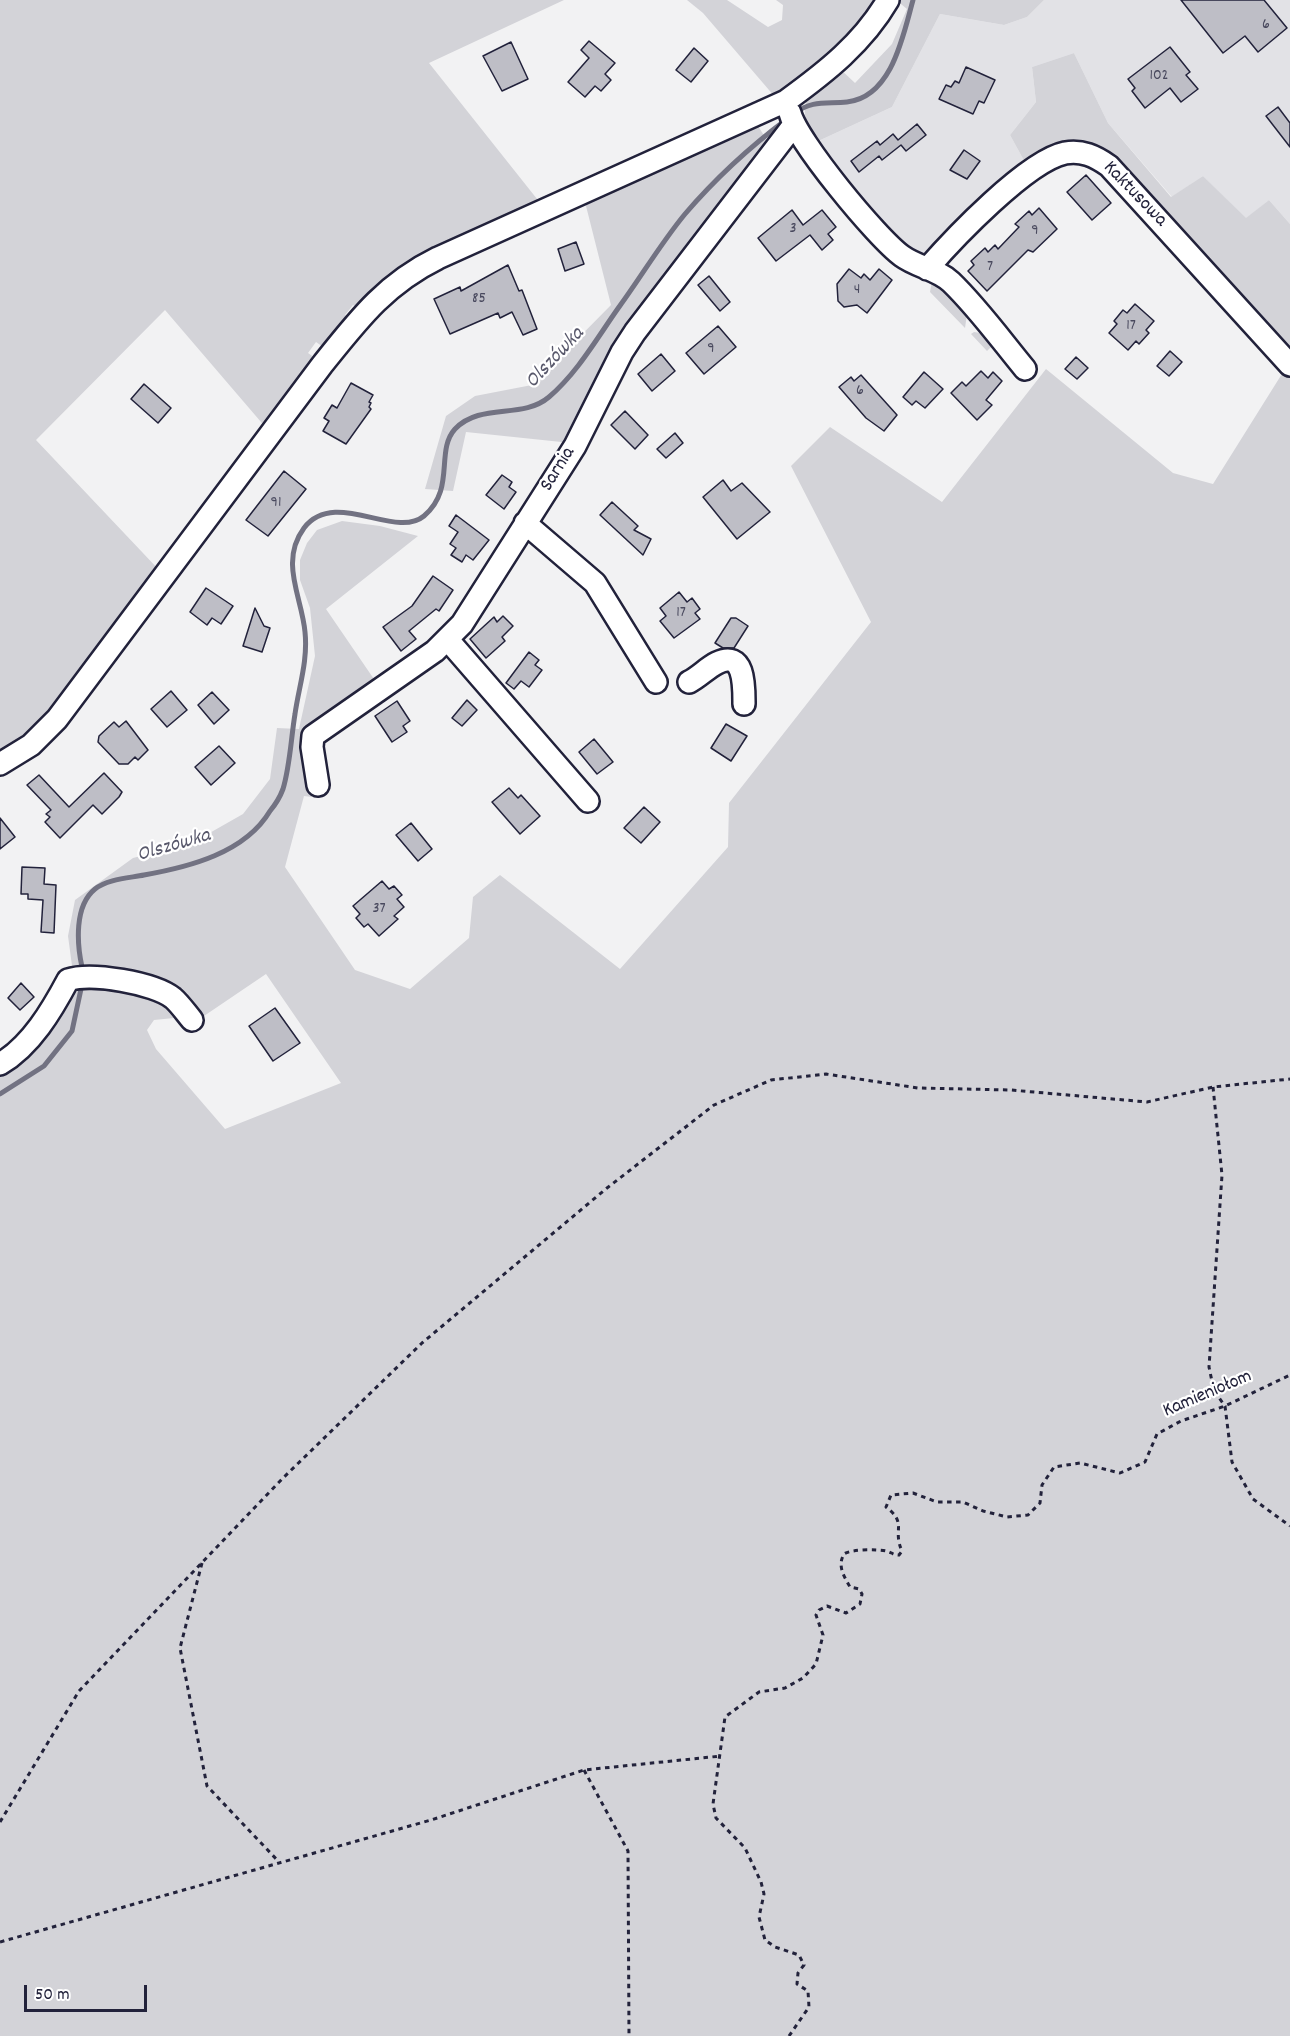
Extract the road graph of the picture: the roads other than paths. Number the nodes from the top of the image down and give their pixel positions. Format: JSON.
{"nodes":[{"id":1,"x":888,"y":0,"type":"edge"},
{"id":2,"x":790,"y":112,"type":"junction"},
{"id":3,"x":927,"y":269,"type":"junction"},
{"id":4,"x":1290,"y":365,"type":"edge"},
{"id":5,"x":1025,"y":369,"type":"dead end"},
{"id":6,"x":525,"y":523,"type":"junction"},
{"id":7,"x":448,"y":640,"type":"junction"},
{"id":8,"x":656,"y":682,"type":"dead end"},
{"id":9,"x":690,"y":682,"type":"dead end"},
{"id":10,"x":744,"y":704,"type":"dead end"},
{"id":11,"x":0,"y":764,"type":"edge"},
{"id":12,"x":318,"y":785,"type":"dead end"},
{"id":13,"x":588,"y":801,"type":"dead end"},
{"id":14,"x":192,"y":1020,"type":"dead end"},
{"id":15,"x":0,"y":1064,"type":"edge"}],
"edges":[{"from":1,"to":2,"type":"street"},
{"from":2,"to":3,"type":"street"},
{"from":2,"to":6,"type":"street","name":"Sarnia"},
{"from":2,"to":11,"type":"street"},
{"from":3,"to":4,"type":"street","name":"Kaktusowa"},
{"from":3,"to":5,"type":"street"},
{"from":6,"to":7,"type":"street","name":"Sarnia"},
{"from":6,"to":8,"type":"street"},
{"from":7,"to":12,"type":"street","name":"Sarnia"},
{"from":7,"to":13,"type":"street"},
{"from":9,"to":10,"type":"street"},
{"from":14,"to":15,"type":"street"}]}
